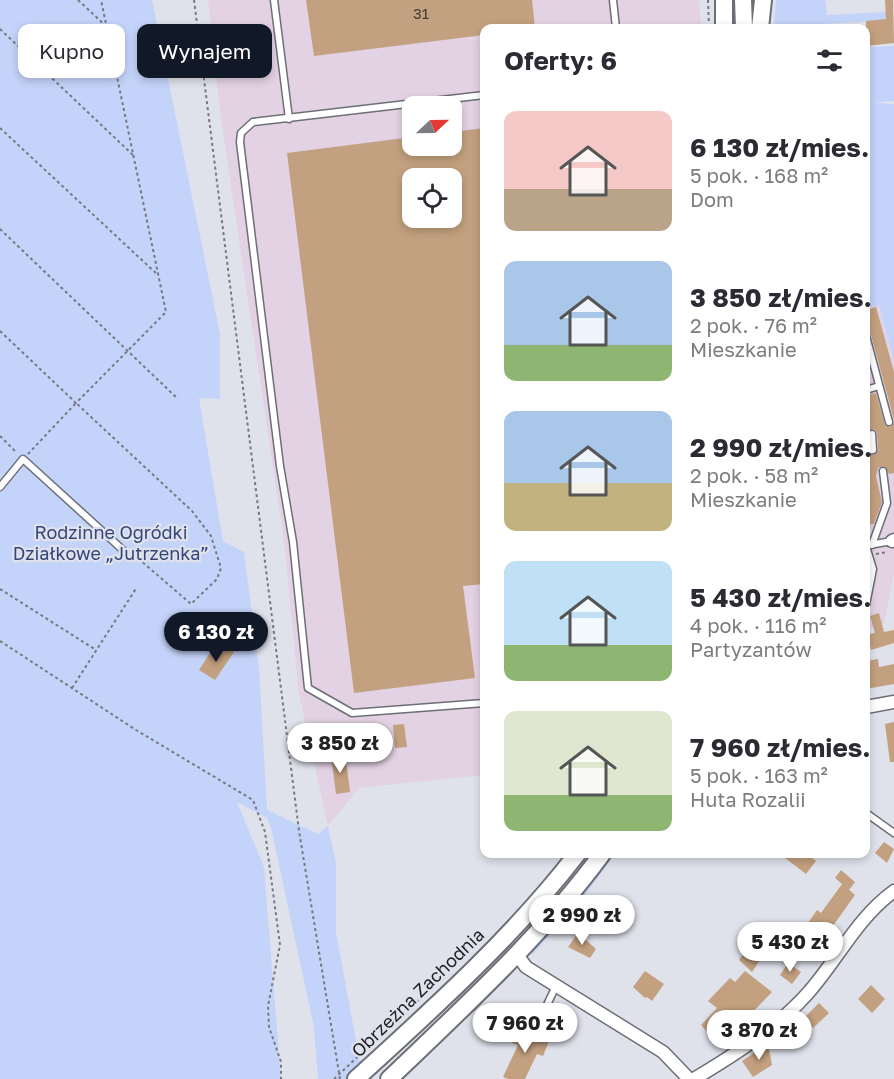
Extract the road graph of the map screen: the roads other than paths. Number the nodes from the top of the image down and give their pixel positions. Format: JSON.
{"nodes":[{"id":1,"x":274,"y":0,"type":"edge"},
{"id":2,"x":613,"y":0,"type":"edge"},
{"id":3,"x":724,"y":0,"type":"edge"},
{"id":4,"x":743,"y":0,"type":"edge"},
{"id":5,"x":763,"y":0,"type":"edge"},
{"id":6,"x":616,"y":24,"type":"edge"},
{"id":7,"x":724,"y":24,"type":"edge"},
{"id":8,"x":744,"y":24,"type":"edge"},
{"id":9,"x":760,"y":24,"type":"edge"},
{"id":10,"x":480,"y":95,"type":"edge"},
{"id":11,"x":289,"y":119,"type":"junction"},
{"id":12,"x":870,"y":351,"type":"edge"},
{"id":13,"x":879,"y":386,"type":"junction"},
{"id":14,"x":870,"y":389,"type":"edge"},
{"id":15,"x":889,"y":422,"type":"dead end"},
{"id":16,"x":872,"y":434,"type":"dead end"},
{"id":17,"x":870,"y":450,"type":"edge"},
{"id":18,"x":883,"y":471,"type":"dead end"},
{"id":19,"x":0,"y":487,"type":"edge"},
{"id":20,"x":870,"y":541,"type":"edge"},
{"id":21,"x":893,"y":544,"type":"edge"},
{"id":22,"x":870,"y":546,"type":"edge"},
{"id":23,"x":124,"y":551,"type":"road end"},
{"id":24,"x":870,"y":555,"type":"edge"},
{"id":25,"x":870,"y":584,"type":"edge"},
{"id":26,"x":894,"y":702,"type":"edge"},
{"id":27,"x":480,"y":703,"type":"edge"},
{"id":28,"x":870,"y":706,"type":"edge"},
{"id":29,"x":870,"y":816,"type":"edge"},
{"id":30,"x":894,"y":833,"type":"edge"},
{"id":31,"x":574,"y":858,"type":"edge"},
{"id":32,"x":599,"y":858,"type":"edge"},
{"id":33,"x":893,"y":892,"type":"edge"},
{"id":34,"x":518,"y":956,"type":"junction"},
{"id":35,"x":556,"y":986,"type":"junction"},
{"id":36,"x":545,"y":1009,"type":"dead end"},
{"id":37,"x":357,"y":1079,"type":"edge"},
{"id":38,"x":389,"y":1079,"type":"edge"},
{"id":39,"x":689,"y":1079,"type":"edge"},
{"id":40,"x":694,"y":1079,"type":"edge"}],
"edges":[{"from":1,"to":11,"type":"lane"},
{"from":2,"to":6,"type":"lane"},
{"from":3,"to":7,"type":"street"},
{"from":4,"to":8,"type":"street"},
{"from":5,"to":9,"type":"street"},
{"from":10,"to":11,"type":"lane"},
{"from":11,"to":27,"type":"lane"},
{"from":12,"to":13,"type":"lane"},
{"from":13,"to":14,"type":"lane"},
{"from":13,"to":15,"type":"lane"},
{"from":16,"to":17,"type":"lane"},
{"from":18,"to":20,"type":"lane"},
{"from":19,"to":23,"type":"lane"},
{"from":21,"to":22,"type":"lane"},
{"from":24,"to":25,"type":"lane"},
{"from":26,"to":28,"type":"street"},
{"from":29,"to":30,"type":"lane"},
{"from":31,"to":37,"type":"street","name":"Obrzeżna Zachodnia"},
{"from":32,"to":34,"type":"street"},
{"from":33,"to":40,"type":"street"},
{"from":34,"to":35,"type":"street"},
{"from":34,"to":38,"type":"street"},
{"from":35,"to":36,"type":"lane"},
{"from":35,"to":39,"type":"street"}]}
